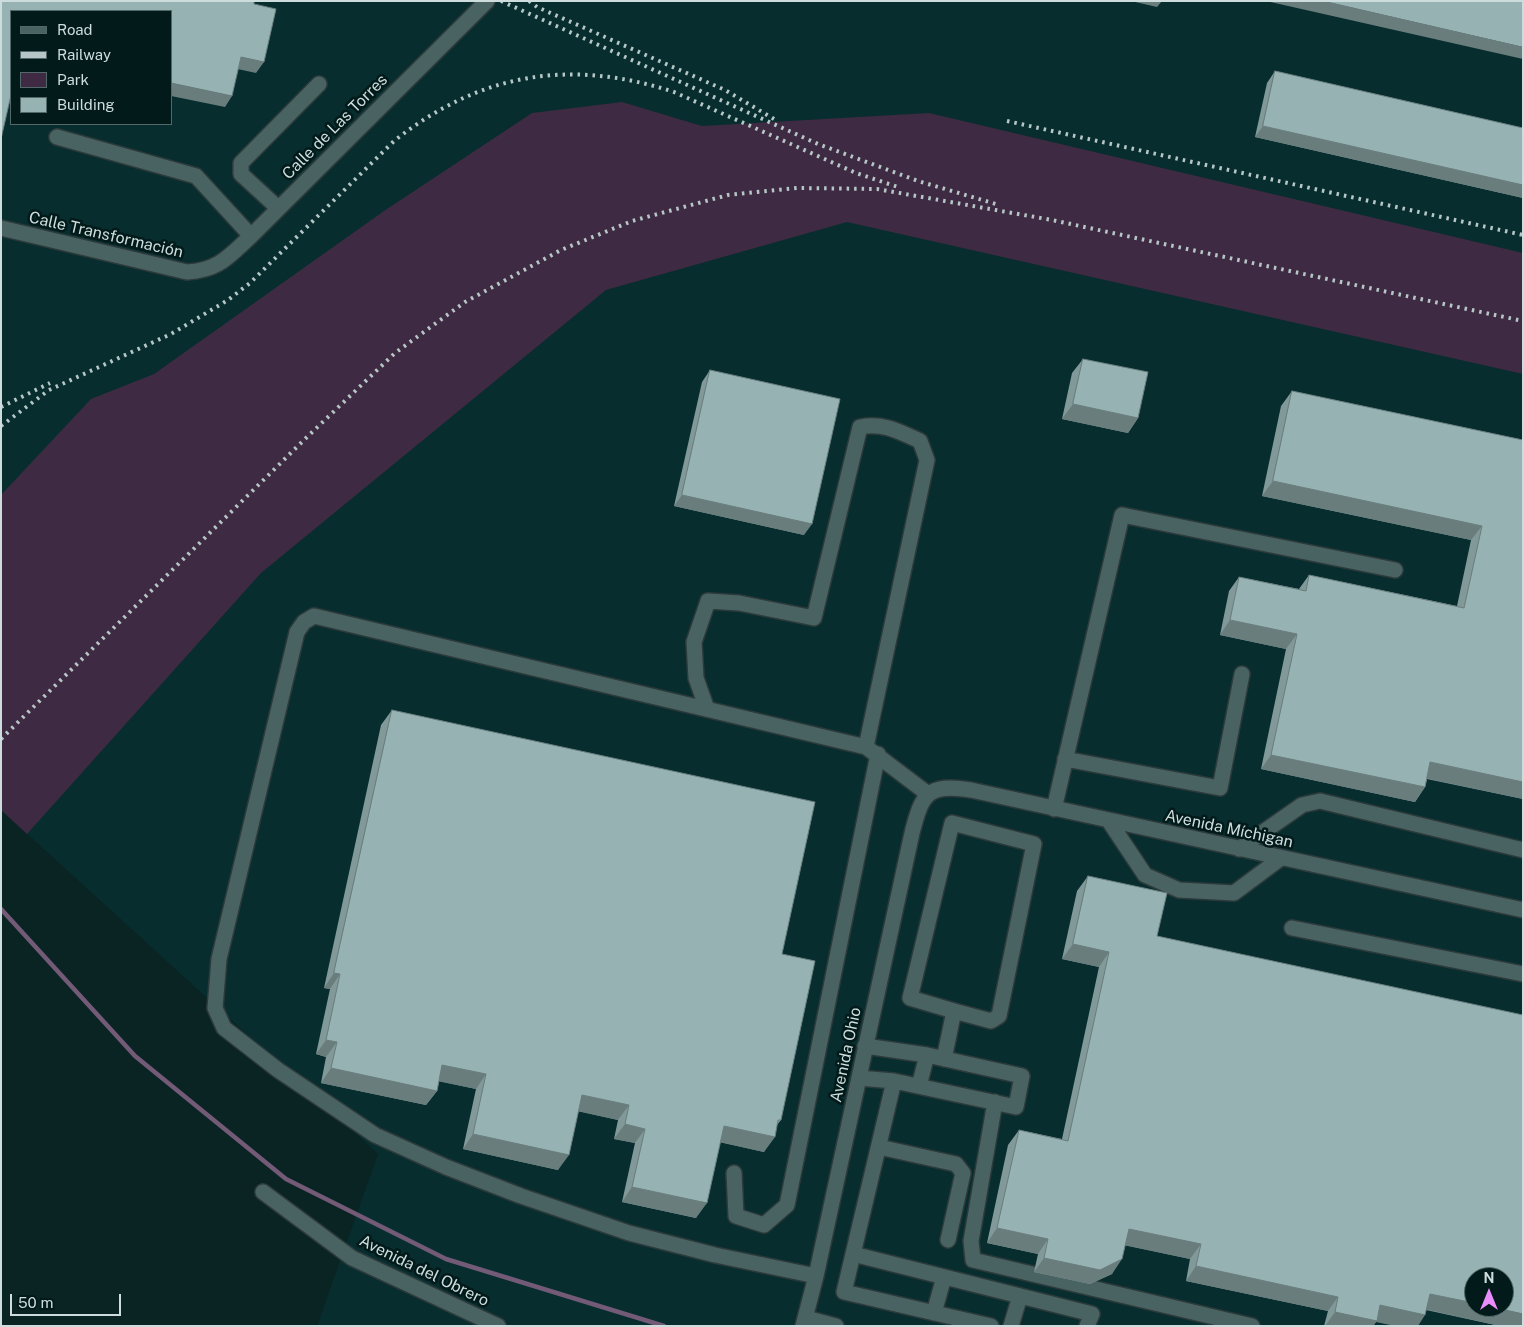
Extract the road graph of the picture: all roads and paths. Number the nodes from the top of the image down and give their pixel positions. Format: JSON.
{"nodes":[{"id":1,"x":487,"y":1,"type":"edge"},
{"id":2,"x":319,"y":84,"type":"dead end"},
{"id":3,"x":57,"y":138,"type":"dead end"},
{"id":4,"x":278,"y":208,"type":"junction"},
{"id":5,"x":1,"y":228,"type":"edge"},
{"id":6,"x":251,"y":236,"type":"junction"},
{"id":7,"x":204,"y":271,"type":"joint"},
{"id":8,"x":1395,"y":570,"type":"dead end"},
{"id":9,"x":1242,"y":674,"type":"dead end"},
{"id":10,"x":707,"y":709,"type":"junction"},
{"id":11,"x":872,"y":750,"type":"junction"},
{"id":12,"x":1065,"y":759,"type":"junction"},
{"id":13,"x":928,"y":794,"type":"junction"},
{"id":14,"x":1054,"y":809,"type":"junction"},
{"id":15,"x":1109,"y":821,"type":"junction"},
{"id":16,"x":1239,"y":849,"type":"junction"},
{"id":17,"x":1523,"y":850,"type":"edge"},
{"id":18,"x":1281,"y":858,"type":"junction"},
{"id":19,"x":1523,"y":910,"type":"edge"},
{"id":20,"x":1292,"y":928,"type":"dead end"},
{"id":21,"x":1523,"y":974,"type":"edge"},
{"id":22,"x":954,"y":1011,"type":"junction"},
{"id":23,"x":865,"y":1046,"type":"junction"},
{"id":24,"x":927,"y":1055,"type":"junction"},
{"id":25,"x":944,"y":1059,"type":"junction"},
{"id":26,"x":859,"y":1078,"type":"junction"},
{"id":27,"x":894,"y":1081,"type":"junction"},
{"id":28,"x":919,"y":1086,"type":"junction"},
{"id":29,"x":995,"y":1102,"type":"junction"},
{"id":30,"x":879,"y":1147,"type":"junction"},
{"id":31,"x":734,"y":1173,"type":"dead end"},
{"id":32,"x":264,"y":1192,"type":"dead end"},
{"id":33,"x":948,"y":1240,"type":"dead end"},
{"id":34,"x":853,"y":1254,"type":"junction"},
{"id":35,"x":816,"y":1276,"type":"junction"},
{"id":36,"x":944,"y":1277,"type":"junction"},
{"id":37,"x":1020,"y":1296,"type":"junction"},
{"id":38,"x":934,"y":1313,"type":"junction"},
{"id":39,"x":805,"y":1322,"type":"edge"},
{"id":40,"x":498,"y":1326,"type":"edge"},
{"id":41,"x":836,"y":1326,"type":"edge"},
{"id":42,"x":991,"y":1326,"type":"edge"},
{"id":43,"x":1011,"y":1326,"type":"edge"},
{"id":44,"x":1087,"y":1326,"type":"edge"},
{"id":45,"x":1252,"y":1326,"type":"edge"}],
"edges":[{"from":1,"to":4,"type":"street","name":"Calle de Las Torres"},
{"from":2,"to":4,"type":"street"},
{"from":3,"to":6,"type":"street"},
{"from":4,"to":6,"type":"street","name":"Calle de Las Torres"},
{"from":5,"to":7,"type":"street","name":"Calle Transformación"},
{"from":6,"to":7,"type":"street","name":"Calle de Las Torres"},
{"from":8,"to":12,"type":"street"},
{"from":9,"to":12,"type":"street"},
{"from":10,"to":11,"type":"street"},
{"from":10,"to":11,"type":"street"},
{"from":10,"to":35,"type":"street"},
{"from":11,"to":13,"type":"street"},
{"from":11,"to":31,"type":"street"},
{"from":12,"to":14,"type":"street"},
{"from":13,"to":14,"type":"street","name":"Avenida Míchigan"},
{"from":13,"to":23,"type":"street","name":"Avenida Ohio"},
{"from":14,"to":15,"type":"street","name":"Avenida Míchigan"},
{"from":15,"to":16,"type":"street","name":"Avenida Míchigan"},
{"from":15,"to":18,"type":"street"},
{"from":16,"to":17,"type":"street"},
{"from":16,"to":18,"type":"street","name":"Avenida Míchigan"},
{"from":18,"to":19,"type":"street","name":"Avenida Míchigan"},
{"from":20,"to":21,"type":"street"},
{"from":22,"to":22,"type":"street"},
{"from":22,"to":25,"type":"street"},
{"from":23,"to":24,"type":"street"},
{"from":23,"to":26,"type":"street","name":"Avenida Ohio"},
{"from":24,"to":25,"type":"street"},
{"from":24,"to":28,"type":"street"},
{"from":25,"to":29,"type":"street"},
{"from":26,"to":27,"type":"street"},
{"from":26,"to":35,"type":"street","name":"Avenida Ohio"},
{"from":27,"to":28,"type":"street"},
{"from":27,"to":30,"type":"street"},
{"from":28,"to":29,"type":"street"},
{"from":29,"to":45,"type":"street"},
{"from":30,"to":33,"type":"street"},
{"from":30,"to":34,"type":"street"},
{"from":32,"to":40,"type":"street","name":"Avenida del Obrero"},
{"from":34,"to":36,"type":"street"},
{"from":34,"to":38,"type":"street"},
{"from":35,"to":39,"type":"street","name":"Avenida Ohio"},
{"from":36,"to":37,"type":"street"},
{"from":36,"to":38,"type":"street"},
{"from":37,"to":43,"type":"street"},
{"from":37,"to":44,"type":"street"},
{"from":38,"to":42,"type":"street"},
{"from":39,"to":41,"type":"street"}]}
